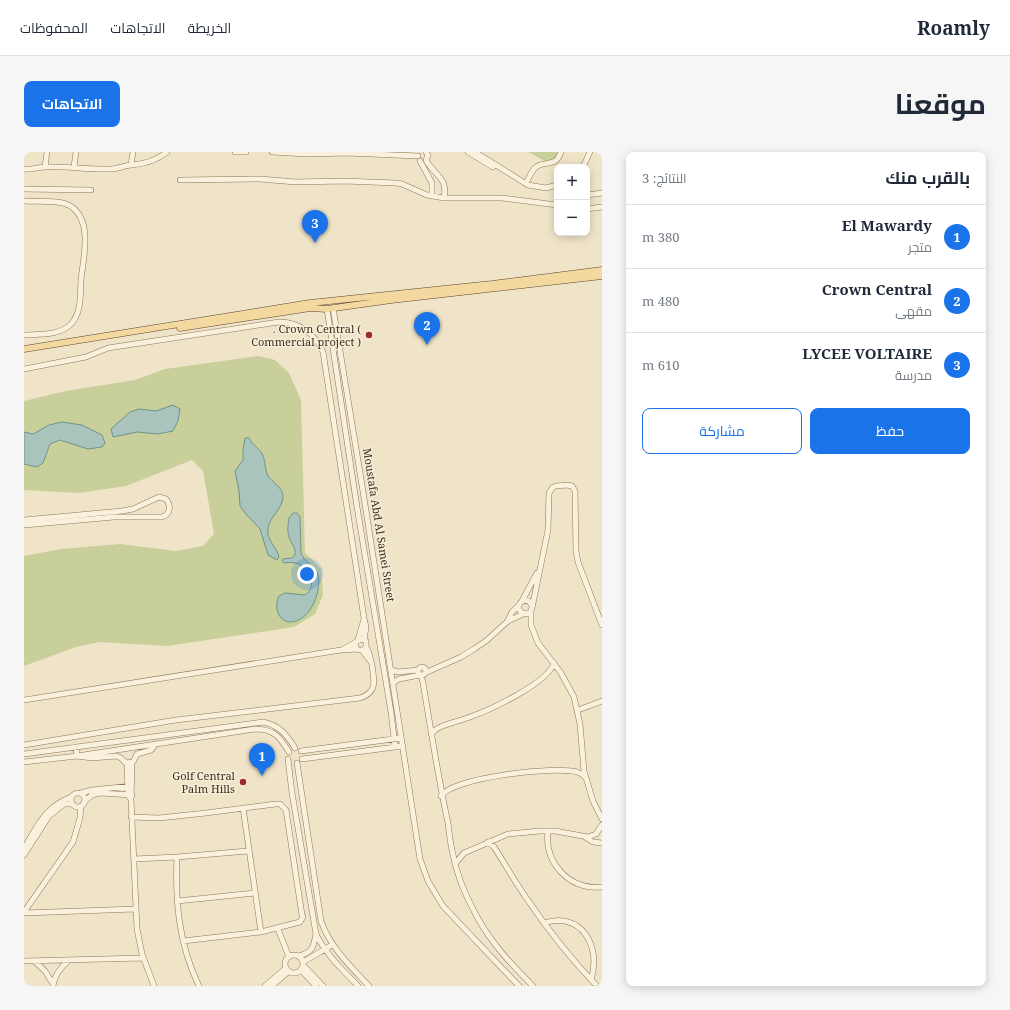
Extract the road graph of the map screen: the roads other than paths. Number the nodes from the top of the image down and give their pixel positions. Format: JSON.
{"nodes":[{"id":1,"x":47,"y":152,"type":"edge"},
{"id":2,"x":76,"y":152,"type":"edge"},
{"id":3,"x":133,"y":152,"type":"edge"},
{"id":4,"x":167,"y":152,"type":"edge"},
{"id":5,"x":235,"y":152,"type":"edge"},
{"id":6,"x":246,"y":152,"type":"edge"},
{"id":7,"x":272,"y":152,"type":"edge"},
{"id":8,"x":468,"y":152,"type":"edge"},
{"id":9,"x":476,"y":152,"type":"edge"},
{"id":10,"x":561,"y":152,"type":"edge"},
{"id":11,"x":590,"y":152,"type":"edge"},
{"id":12,"x":427,"y":153,"type":"edge"},
{"id":13,"x":421,"y":157,"type":"edge"},
{"id":14,"x":131,"y":164,"type":"junction"},
{"id":15,"x":584,"y":164,"type":"edge"},
{"id":16,"x":430,"y":166,"type":"junction"},
{"id":17,"x":46,"y":167,"type":"junction"},
{"id":18,"x":74,"y":167,"type":"junction"},
{"id":19,"x":493,"y":167,"type":"dead end"},
{"id":20,"x":24,"y":169,"type":"edge"},
{"id":21,"x":424,"y":169,"type":"junction"},
{"id":22,"x":180,"y":180,"type":"dead end"},
{"id":23,"x":526,"y":183,"type":"junction"},
{"id":24,"x":554,"y":186,"type":"edge"},
{"id":25,"x":24,"y":188,"type":"edge"},
{"id":26,"x":89,"y":190,"type":"dead end"},
{"id":27,"x":602,"y":193,"type":"edge"},
{"id":28,"x":590,"y":195,"type":"edge"},
{"id":29,"x":432,"y":196,"type":"junction"},
{"id":30,"x":444,"y":198,"type":"junction"},
{"id":31,"x":24,"y":202,"type":"edge"},
{"id":32,"x":554,"y":205,"type":"edge"},
{"id":33,"x":602,"y":207,"type":"edge"},
{"id":34,"x":590,"y":209,"type":"edge"},
{"id":35,"x":602,"y":270,"type":"edge"},
{"id":36,"x":602,"y":276,"type":"edge"},
{"id":37,"x":330,"y":308,"type":"junction"},
{"id":38,"x":24,"y":335,"type":"edge"},
{"id":39,"x":24,"y":349,"type":"edge"},
{"id":40,"x":24,"y":353,"type":"edge"},
{"id":41,"x":24,"y":369,"type":"edge"},
{"id":42,"x":354,"y":485,"type":"junction"},
{"id":43,"x":362,"y":485,"type":"junction"},
{"id":44,"x":365,"y":504,"type":"junction"},
{"id":45,"x":357,"y":507,"type":"junction"},
{"id":46,"x":68,"y":519,"type":"junction"},
{"id":47,"x":24,"y":520,"type":"edge"},
{"id":48,"x":24,"y":525,"type":"edge"},
{"id":49,"x":361,"y":533,"type":"junction"},
{"id":50,"x":352,"y":534,"type":"junction"},
{"id":51,"x":539,"y":570,"type":"junction"},
{"id":52,"x":520,"y":603,"type":"junction"},
{"id":53,"x":532,"y":608,"type":"junction"},
{"id":54,"x":523,"y":614,"type":"junction"},
{"id":55,"x":364,"y":618,"type":"junction"},
{"id":56,"x":508,"y":621,"type":"junction"},
{"id":57,"x":531,"y":624,"type":"junction"},
{"id":58,"x":602,"y":625,"type":"edge"},
{"id":59,"x":364,"y":640,"type":"junction"},
{"id":60,"x":356,"y":641,"type":"junction"},
{"id":61,"x":362,"y":649,"type":"junction"},
{"id":62,"x":341,"y":650,"type":"junction"},
{"id":63,"x":554,"y":663,"type":"junction"},
{"id":64,"x":391,"y":670,"type":"junction"},
{"id":65,"x":422,"y":672,"type":"junction"},
{"id":66,"x":561,"y":673,"type":"junction"},
{"id":67,"x":548,"y":674,"type":"junction"},
{"id":68,"x":393,"y":683,"type":"junction"},
{"id":69,"x":24,"y":700,"type":"edge"},
{"id":70,"x":602,"y":701,"type":"edge"},
{"id":71,"x":578,"y":710,"type":"junction"},
{"id":72,"x":430,"y":724,"type":"junction"},
{"id":73,"x":439,"y":727,"type":"junction"},
{"id":74,"x":180,"y":732,"type":"junction"},
{"id":75,"x":431,"y":734,"type":"junction"},
{"id":76,"x":402,"y":738,"type":"junction"},
{"id":77,"x":394,"y":739,"type":"junction"},
{"id":78,"x":181,"y":740,"type":"junction"},
{"id":79,"x":24,"y":744,"type":"edge"},
{"id":80,"x":156,"y":744,"type":"junction"},
{"id":81,"x":395,"y":746,"type":"junction"},
{"id":82,"x":403,"y":746,"type":"junction"},
{"id":83,"x":76,"y":747,"type":"junction"},
{"id":84,"x":295,"y":748,"type":"junction"},
{"id":85,"x":301,"y":751,"type":"junction"},
{"id":86,"x":289,"y":752,"type":"junction"},
{"id":87,"x":24,"y":754,"type":"edge"},
{"id":88,"x":76,"y":756,"type":"junction"},
{"id":89,"x":288,"y":759,"type":"junction"},
{"id":90,"x":302,"y":759,"type":"junction"},
{"id":91,"x":24,"y":762,"type":"edge"},
{"id":92,"x":129,"y":763,"type":"junction"},
{"id":93,"x":297,"y":763,"type":"junction"},
{"id":94,"x":583,"y":765,"type":"junction"},
{"id":95,"x":574,"y":772,"type":"junction"},
{"id":96,"x":585,"y":777,"type":"junction"},
{"id":97,"x":440,"y":785,"type":"junction"},
{"id":98,"x":130,"y":786,"type":"junction"},
{"id":99,"x":449,"y":789,"type":"junction"},
{"id":100,"x":81,"y":793,"type":"junction"},
{"id":101,"x":130,"y":796,"type":"junction"},
{"id":102,"x":441,"y":796,"type":"junction"},
{"id":103,"x":71,"y":797,"type":"junction"},
{"id":104,"x":73,"y":804,"type":"junction"},
{"id":105,"x":83,"y":804,"type":"junction"},
{"id":106,"x":303,"y":804,"type":"junction"},
{"id":107,"x":294,"y":806,"type":"junction"},
{"id":108,"x":243,"y":808,"type":"junction"},
{"id":109,"x":131,"y":817,"type":"junction"},
{"id":110,"x":602,"y":819,"type":"edge"},
{"id":111,"x":602,"y":825,"type":"edge"},
{"id":112,"x":548,"y":831,"type":"junction"},
{"id":113,"x":601,"y":834,"type":"edge"},
{"id":114,"x":500,"y":837,"type":"junction"},
{"id":115,"x":584,"y":837,"type":"junction"},
{"id":116,"x":26,"y":842,"type":"edge"},
{"id":117,"x":488,"y":842,"type":"junction"},
{"id":118,"x":602,"y":842,"type":"edge"},
{"id":119,"x":24,"y":848,"type":"edge"},
{"id":120,"x":452,"y":849,"type":"junction"},
{"id":121,"x":495,"y":850,"type":"junction"},
{"id":122,"x":248,"y":851,"type":"junction"},
{"id":123,"x":464,"y":854,"type":"junction"},
{"id":124,"x":24,"y":855,"type":"edge"},
{"id":125,"x":176,"y":857,"type":"junction"},
{"id":126,"x":134,"y":859,"type":"junction"},
{"id":127,"x":455,"y":864,"type":"junction"},
{"id":128,"x":602,"y":887,"type":"edge"},
{"id":129,"x":254,"y":893,"type":"junction"},
{"id":130,"x":176,"y":900,"type":"junction"},
{"id":131,"x":135,"y":909,"type":"junction"},
{"id":132,"x":24,"y":912,"type":"edge"},
{"id":133,"x":556,"y":921,"type":"junction"},
{"id":134,"x":544,"y":923,"type":"junction"},
{"id":135,"x":278,"y":929,"type":"junction"},
{"id":136,"x":549,"y":930,"type":"junction"},
{"id":137,"x":261,"y":932,"type":"junction"},
{"id":138,"x":316,"y":934,"type":"junction"},
{"id":139,"x":183,"y":941,"type":"junction"},
{"id":140,"x":332,"y":945,"type":"junction"},
{"id":141,"x":325,"y":950,"type":"junction"},
{"id":142,"x":299,"y":956,"type":"junction"},
{"id":143,"x":289,"y":957,"type":"junction"},
{"id":144,"x":143,"y":958,"type":"junction"},
{"id":145,"x":69,"y":960,"type":"junction"},
{"id":146,"x":24,"y":961,"type":"edge"},
{"id":147,"x":34,"y":961,"type":"junction"},
{"id":148,"x":302,"y":966,"type":"junction"},
{"id":149,"x":288,"y":970,"type":"junction"},
{"id":150,"x":591,"y":980,"type":"junction"},
{"id":151,"x":53,"y":985,"type":"edge"},
{"id":152,"x":154,"y":986,"type":"edge"},
{"id":153,"x":199,"y":986,"type":"edge"},
{"id":154,"x":265,"y":986,"type":"edge"},
{"id":155,"x":272,"y":986,"type":"edge"},
{"id":156,"x":316,"y":986,"type":"edge"},
{"id":157,"x":323,"y":986,"type":"edge"},
{"id":158,"x":358,"y":986,"type":"edge"},
{"id":159,"x":369,"y":986,"type":"edge"},
{"id":160,"x":519,"y":986,"type":"edge"},
{"id":161,"x":533,"y":986,"type":"edge"},
{"id":162,"x":597,"y":986,"type":"edge"}],
"edges":[{"from":1,"to":17,"type":"street"},
{"from":2,"to":18,"type":"street"},
{"from":3,"to":14,"type":"street"},
{"from":4,"to":14,"type":"street"},
{"from":5,"to":6,"type":"street"},
{"from":7,"to":13,"type":"street"},
{"from":8,"to":19,"type":"street"},
{"from":9,"to":23,"type":"street"},
{"from":10,"to":23,"type":"street"},
{"from":11,"to":15,"type":"street"},
{"from":12,"to":13,"type":"street"},
{"from":13,"to":16,"type":"street"},
{"from":13,"to":21,"type":"street"},
{"from":14,"to":18,"type":"street"},
{"from":16,"to":21,"type":"street"},
{"from":16,"to":30,"type":"street"},
{"from":17,"to":18,"type":"street"},
{"from":17,"to":20,"type":"street"},
{"from":21,"to":29,"type":"street"},
{"from":22,"to":29,"type":"street"},
{"from":23,"to":24,"type":"street"},
{"from":25,"to":26,"type":"street"},
{"from":27,"to":28,"type":"street"},
{"from":29,"to":30,"type":"street"},
{"from":30,"to":32,"type":"street"},
{"from":31,"to":38,"type":"street"},
{"from":33,"to":34,"type":"street"},
{"from":35,"to":39,"type":"main road"},
{"from":36,"to":37,"type":"main road"},
{"from":37,"to":40,"type":"main road"},
{"from":37,"to":42,"type":"street","name":"Moustafa Abd Al Samei Street"},
{"from":37,"to":43,"type":"street","name":"Moustafa Abd Al Samei Street"},
{"from":41,"to":50,"type":"street"},
{"from":42,"to":43,"type":"street"},
{"from":42,"to":45,"type":"street","name":"Moustafa Abd Al Samei Street"},
{"from":43,"to":44,"type":"street","name":"Moustafa Abd Al Samei Street"},
{"from":44,"to":45,"type":"street"},
{"from":44,"to":64,"type":"street","name":"Moustafa Abd Al Samei Street"},
{"from":45,"to":49,"type":"street","name":"Moustafa Abd Al Samei Street"},
{"from":46,"to":46,"type":"street"},
{"from":46,"to":47,"type":"street"},
{"from":46,"to":48,"type":"street"},
{"from":49,"to":50,"type":"street"},
{"from":49,"to":77,"type":"street","name":"Moustafa Abd Al Samei Street"},
{"from":50,"to":55,"type":"street"},
{"from":51,"to":52,"type":"street"},
{"from":51,"to":53,"type":"street"},
{"from":51,"to":58,"type":"street"},
{"from":52,"to":53,"type":"street"},
{"from":52,"to":54,"type":"street"},
{"from":52,"to":56,"type":"street"},
{"from":53,"to":54,"type":"street"},
{"from":53,"to":57,"type":"street"},
{"from":54,"to":56,"type":"street"},
{"from":54,"to":57,"type":"street"},
{"from":55,"to":59,"type":"street"},
{"from":55,"to":60,"type":"street"},
{"from":56,"to":65,"type":"street"},
{"from":57,"to":63,"type":"street"},
{"from":59,"to":60,"type":"street"},
{"from":59,"to":61,"type":"street"},
{"from":60,"to":61,"type":"street"},
{"from":60,"to":62,"type":"street"},
{"from":61,"to":62,"type":"street"},
{"from":61,"to":79,"type":"street"},
{"from":62,"to":69,"type":"street"},
{"from":63,"to":66,"type":"street"},
{"from":63,"to":67,"type":"street"},
{"from":64,"to":65,"type":"street"},
{"from":64,"to":68,"type":"street","name":"Moustafa Abd Al Samei Street"},
{"from":65,"to":68,"type":"street"},
{"from":65,"to":72,"type":"street"},
{"from":66,"to":67,"type":"street"},
{"from":66,"to":71,"type":"street"},
{"from":67,"to":73,"type":"street"},
{"from":68,"to":76,"type":"street","name":"Moustafa Abd Al Samei Street"},
{"from":70,"to":71,"type":"street"},
{"from":71,"to":94,"type":"street"},
{"from":72,"to":73,"type":"street"},
{"from":72,"to":75,"type":"street"},
{"from":73,"to":75,"type":"street"},
{"from":74,"to":78,"type":"street"},
{"from":74,"to":83,"type":"street"},
{"from":74,"to":84,"type":"street"},
{"from":75,"to":97,"type":"street"},
{"from":76,"to":77,"type":"street"},
{"from":76,"to":82,"type":"street","name":"Moustafa Abd Al Samei Street"},
{"from":77,"to":81,"type":"street","name":"Moustafa Abd Al Samei Street"},
{"from":77,"to":85,"type":"street"},
{"from":78,"to":80,"type":"street"},
{"from":78,"to":86,"type":"street"},
{"from":80,"to":88,"type":"street"},
{"from":80,"to":92,"type":"street"},
{"from":81,"to":82,"type":"street"},
{"from":81,"to":90,"type":"street"},
{"from":82,"to":160,"type":"street","name":"Moustafa Abd Al Samei Street"},
{"from":83,"to":87,"type":"street"},
{"from":83,"to":88,"type":"street"},
{"from":84,"to":85,"type":"street"},
{"from":84,"to":86,"type":"street"},
{"from":85,"to":90,"type":"street"},
{"from":86,"to":89,"type":"street"},
{"from":88,"to":91,"type":"street"},
{"from":88,"to":92,"type":"street"},
{"from":89,"to":93,"type":"street"},
{"from":89,"to":107,"type":"street"},
{"from":90,"to":93,"type":"street"},
{"from":92,"to":98,"type":"street"},
{"from":93,"to":106,"type":"street"},
{"from":94,"to":95,"type":"street"},
{"from":94,"to":96,"type":"street"},
{"from":95,"to":96,"type":"street"},
{"from":95,"to":99,"type":"street"},
{"from":96,"to":110,"type":"street"},
{"from":97,"to":99,"type":"street"},
{"from":97,"to":102,"type":"street"},
{"from":98,"to":100,"type":"street"},
{"from":98,"to":101,"type":"street"},
{"from":99,"to":102,"type":"street"},
{"from":100,"to":103,"type":"street"},
{"from":100,"to":105,"type":"street"},
{"from":101,"to":105,"type":"street"},
{"from":101,"to":109,"type":"street"},
{"from":102,"to":120,"type":"street"},
{"from":103,"to":104,"type":"street"},
{"from":103,"to":116,"type":"street"},
{"from":104,"to":105,"type":"street"},
{"from":104,"to":124,"type":"street"},
{"from":105,"to":132,"type":"street"},
{"from":106,"to":107,"type":"street"},
{"from":106,"to":140,"type":"street"},
{"from":107,"to":138,"type":"street"},
{"from":108,"to":109,"type":"street"},
{"from":108,"to":122,"type":"street"},
{"from":108,"to":135,"type":"street"},
{"from":109,"to":126,"type":"street"},
{"from":111,"to":113,"type":"street"},
{"from":112,"to":114,"type":"street"},
{"from":112,"to":115,"type":"street"},
{"from":112,"to":128,"type":"street"},
{"from":113,"to":115,"type":"street"},
{"from":113,"to":118,"type":"street"},
{"from":114,"to":117,"type":"street"},
{"from":114,"to":121,"type":"street"},
{"from":115,"to":118,"type":"street"},
{"from":116,"to":119,"type":"street"},
{"from":117,"to":121,"type":"street"},
{"from":117,"to":123,"type":"street"},
{"from":120,"to":123,"type":"street"},
{"from":120,"to":127,"type":"street"},
{"from":121,"to":134,"type":"street"},
{"from":122,"to":125,"type":"street"},
{"from":122,"to":129,"type":"street"},
{"from":123,"to":127,"type":"street"},
{"from":125,"to":126,"type":"street"},
{"from":125,"to":130,"type":"street"},
{"from":126,"to":131,"type":"street"},
{"from":127,"to":161,"type":"street"},
{"from":129,"to":130,"type":"street"},
{"from":129,"to":137,"type":"street"},
{"from":130,"to":139,"type":"street"},
{"from":131,"to":132,"type":"street"},
{"from":131,"to":144,"type":"street"},
{"from":133,"to":134,"type":"street"},
{"from":133,"to":136,"type":"street"},
{"from":133,"to":150,"type":"street"},
{"from":134,"to":136,"type":"street"},
{"from":135,"to":137,"type":"street"},
{"from":135,"to":143,"type":"street"},
{"from":136,"to":150,"type":"street"},
{"from":137,"to":139,"type":"street"},
{"from":138,"to":141,"type":"street"},
{"from":138,"to":142,"type":"street"},
{"from":139,"to":153,"type":"street"},
{"from":140,"to":141,"type":"street"},
{"from":140,"to":159,"type":"street"},
{"from":141,"to":148,"type":"street"},
{"from":141,"to":158,"type":"street"},
{"from":142,"to":143,"type":"street"},
{"from":142,"to":148,"type":"street"},
{"from":143,"to":149,"type":"street"},
{"from":144,"to":145,"type":"street"},
{"from":144,"to":152,"type":"street"},
{"from":145,"to":147,"type":"street"},
{"from":145,"to":151,"type":"street"},
{"from":146,"to":147,"type":"street"},
{"from":147,"to":151,"type":"street"},
{"from":148,"to":149,"type":"street"},
{"from":148,"to":156,"type":"street"},
{"from":148,"to":157,"type":"street"},
{"from":149,"to":154,"type":"street"},
{"from":149,"to":155,"type":"street"},
{"from":150,"to":162,"type":"street"}]}
